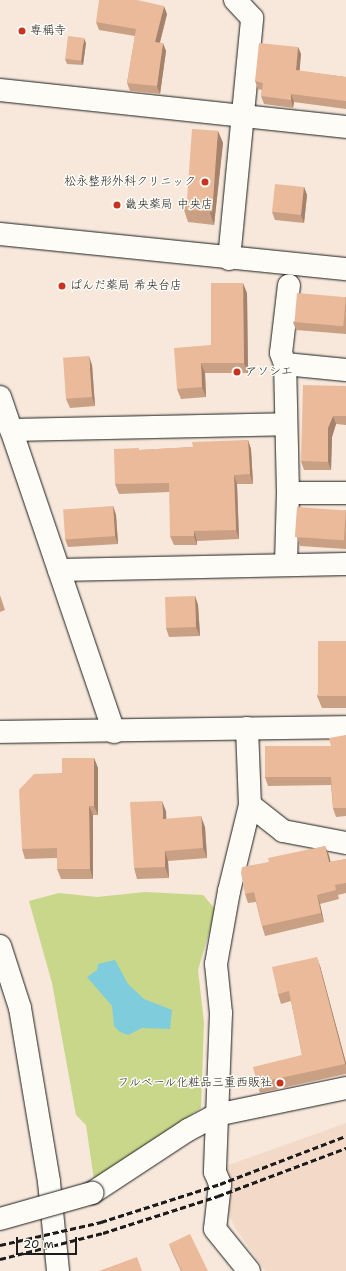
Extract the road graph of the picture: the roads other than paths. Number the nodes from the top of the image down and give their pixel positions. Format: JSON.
{"nodes":[{"id":1,"x":235,"y":0,"type":"edge"},
{"id":2,"x":0,"y":90,"type":"edge"},
{"id":3,"x":243,"y":114,"type":"junction"},
{"id":4,"x":346,"y":127,"type":"edge"},
{"id":5,"x":0,"y":234,"type":"edge"},
{"id":6,"x":229,"y":259,"type":"junction"},
{"id":7,"x":346,"y":269,"type":"edge"},
{"id":8,"x":289,"y":285,"type":"dead end"},
{"id":9,"x":285,"y":364,"type":"junction"},
{"id":10,"x":346,"y":370,"type":"edge"},
{"id":11,"x":0,"y":397,"type":"edge"},
{"id":12,"x":286,"y":424,"type":"junction"},
{"id":13,"x":11,"y":430,"type":"junction"},
{"id":14,"x":288,"y":493,"type":"junction"},
{"id":15,"x":346,"y":493,"type":"edge"},
{"id":16,"x":286,"y":564,"type":"junction"},
{"id":17,"x":346,"y":564,"type":"edge"},
{"id":18,"x":59,"y":570,"type":"junction"},
{"id":19,"x":346,"y":727,"type":"edge"},
{"id":20,"x":247,"y":728,"type":"junction"},
{"id":21,"x":0,"y":732,"type":"edge"},
{"id":22,"x":114,"y":732,"type":"junction"},
{"id":23,"x":250,"y":805,"type":"junction"},
{"id":24,"x":346,"y":843,"type":"edge"},
{"id":25,"x":0,"y":946,"type":"edge"},
{"id":26,"x":346,"y":1088,"type":"edge"},
{"id":27,"x":216,"y":1115,"type":"junction"},
{"id":28,"x":0,"y":1219,"type":"edge"},
{"id":29,"x":58,"y":1271,"type":"edge"},
{"id":30,"x":249,"y":1271,"type":"edge"}],
"edges":[{"from":1,"to":3,"type":"street"},
{"from":2,"to":3,"type":"street"},
{"from":3,"to":4,"type":"street"},
{"from":3,"to":6,"type":"street"},
{"from":5,"to":6,"type":"street"},
{"from":6,"to":7,"type":"street"},
{"from":8,"to":9,"type":"street"},
{"from":9,"to":10,"type":"street"},
{"from":9,"to":12,"type":"street"},
{"from":11,"to":13,"type":"street"},
{"from":12,"to":13,"type":"street"},
{"from":12,"to":14,"type":"street"},
{"from":13,"to":18,"type":"street"},
{"from":14,"to":15,"type":"street"},
{"from":14,"to":16,"type":"street"},
{"from":16,"to":17,"type":"street"},
{"from":16,"to":18,"type":"street"},
{"from":18,"to":22,"type":"street"},
{"from":19,"to":20,"type":"street"},
{"from":20,"to":22,"type":"street"},
{"from":20,"to":23,"type":"street"},
{"from":21,"to":22,"type":"street"},
{"from":23,"to":24,"type":"street"},
{"from":23,"to":27,"type":"street"},
{"from":25,"to":29,"type":"street"},
{"from":26,"to":27,"type":"street"},
{"from":27,"to":28,"type":"street","bridge":true},
{"from":27,"to":30,"type":"street"}]}
